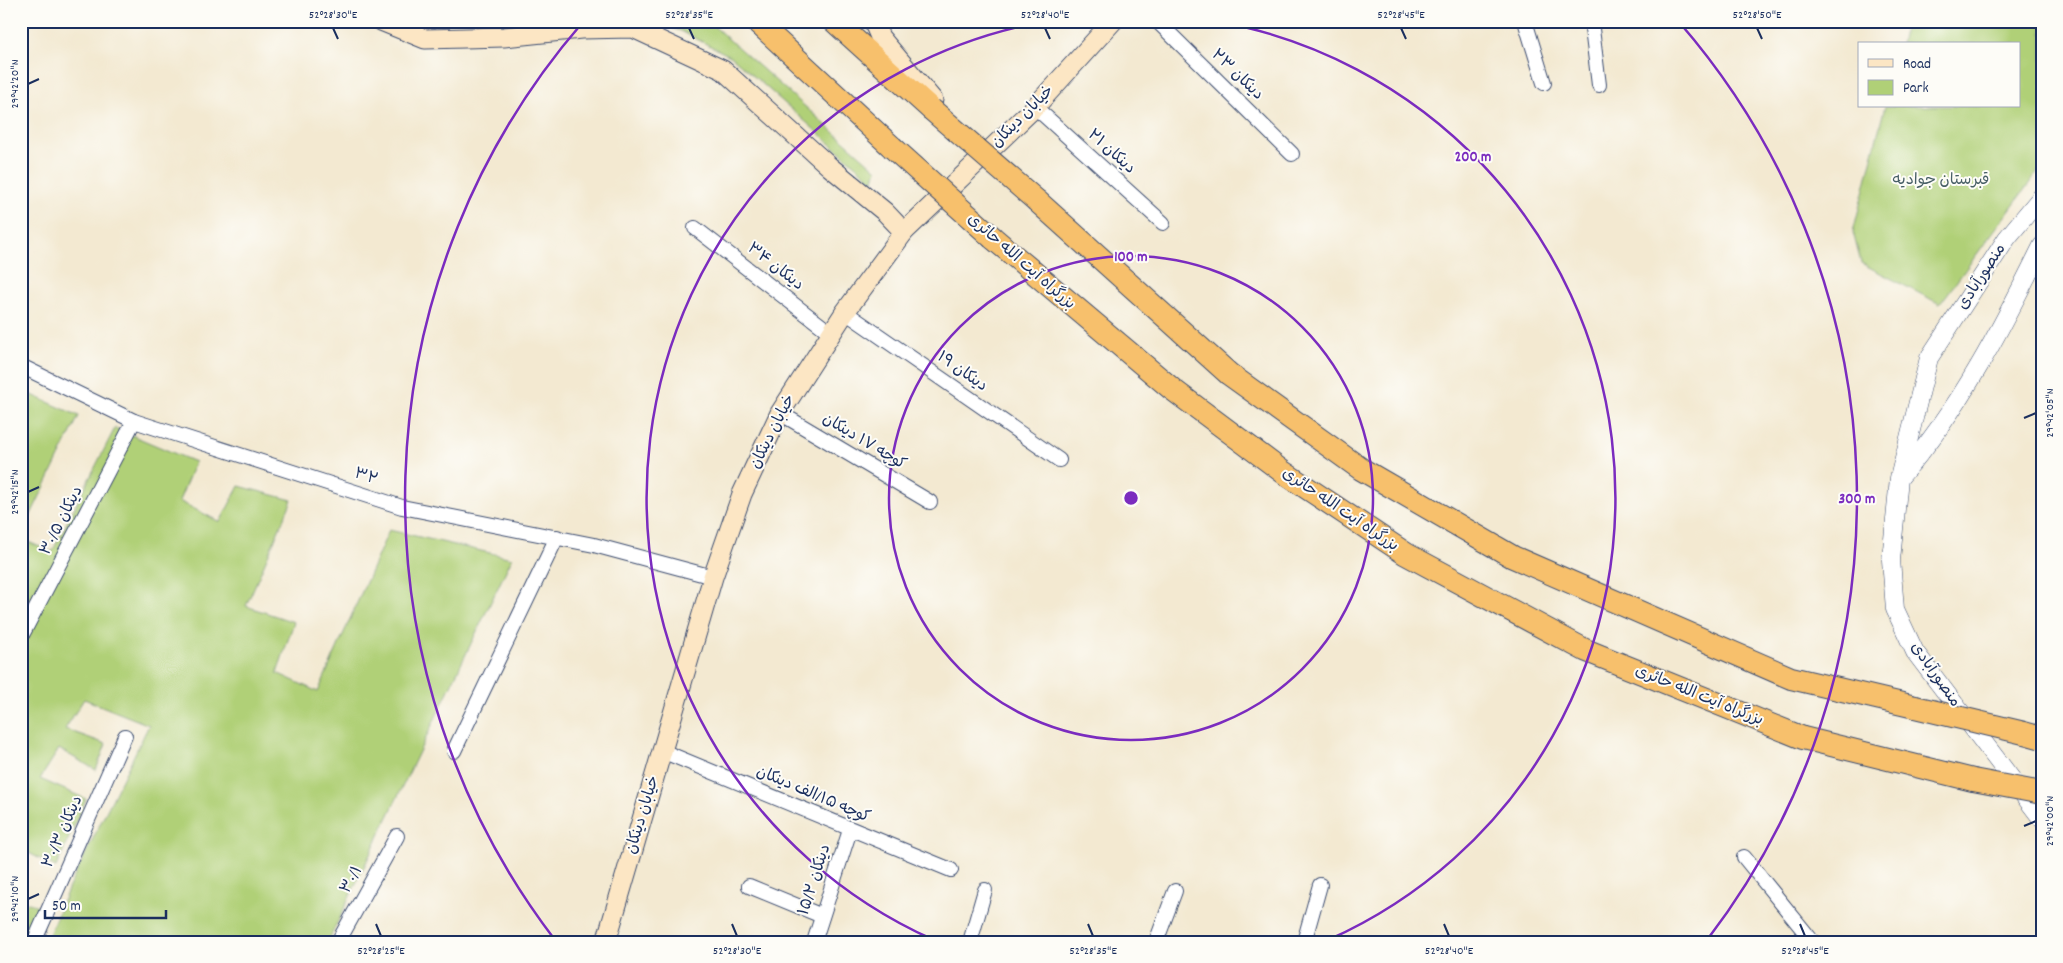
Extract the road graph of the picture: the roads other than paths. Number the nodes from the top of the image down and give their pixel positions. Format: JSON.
{"nodes":[{"id":1,"x":381,"y":21,"type":"edge"},
{"id":2,"x":747,"y":21,"type":"edge"},
{"id":3,"x":756,"y":21,"type":"edge"},
{"id":4,"x":834,"y":21,"type":"edge"},
{"id":5,"x":874,"y":21,"type":"edge"},
{"id":6,"x":1113,"y":21,"type":"edge"},
{"id":7,"x":1157,"y":21,"type":"edge"},
{"id":8,"x":1525,"y":21,"type":"edge"},
{"id":9,"x":1592,"y":21,"type":"edge"},
{"id":10,"x":776,"y":40,"type":"junction"},
{"id":11,"x":1544,"y":83,"type":"dead end"},
{"id":12,"x":1599,"y":85,"type":"dead end"},
{"id":13,"x":1035,"y":107,"type":"junction"},
{"id":14,"x":972,"y":147,"type":"junction"},
{"id":15,"x":1292,"y":154,"type":"dead end"},
{"id":16,"x":2042,"y":196,"type":"edge"},
{"id":17,"x":1163,"y":223,"type":"dead end"},
{"id":18,"x":695,"y":228,"type":"dead end"},
{"id":19,"x":904,"y":232,"type":"junction"},
{"id":20,"x":2042,"y":246,"type":"edge"},
{"id":21,"x":845,"y":312,"type":"junction"},
{"id":22,"x":832,"y":334,"type":"junction"},
{"id":23,"x":21,"y":366,"type":"edge"},
{"id":24,"x":780,"y":413,"type":"junction"},
{"id":25,"x":134,"y":421,"type":"junction"},
{"id":26,"x":1059,"y":460,"type":"dead end"},
{"id":27,"x":1899,"y":478,"type":"junction"},
{"id":28,"x":930,"y":502,"type":"dead end"},
{"id":29,"x":557,"y":537,"type":"junction"},
{"id":30,"x":713,"y":577,"type":"junction"},
{"id":31,"x":21,"y":637,"type":"edge"},
{"id":32,"x":125,"y":736,"type":"dead end"},
{"id":33,"x":2033,"y":736,"type":"edge"},
{"id":34,"x":454,"y":751,"type":"dead end"},
{"id":35,"x":662,"y":751,"type":"junction"},
{"id":36,"x":2042,"y":793,"type":"edge"},
{"id":37,"x":2042,"y":819,"type":"edge"},
{"id":38,"x":850,"y":830,"type":"junction"},
{"id":39,"x":397,"y":836,"type":"dead end"},
{"id":40,"x":1744,"y":857,"type":"dead end"},
{"id":41,"x":950,"y":870,"type":"dead end"},
{"id":42,"x":1320,"y":885,"type":"dead end"},
{"id":43,"x":749,"y":886,"type":"dead end"},
{"id":44,"x":985,"y":890,"type":"dead end"},
{"id":45,"x":1175,"y":891,"type":"dead end"},
{"id":46,"x":822,"y":916,"type":"junction"},
{"id":47,"x":34,"y":942,"type":"edge"},
{"id":48,"x":338,"y":942,"type":"edge"},
{"id":49,"x":606,"y":942,"type":"edge"},
{"id":50,"x":814,"y":942,"type":"edge"},
{"id":51,"x":970,"y":942,"type":"edge"},
{"id":52,"x":1156,"y":942,"type":"edge"},
{"id":53,"x":1304,"y":942,"type":"edge"},
{"id":54,"x":1813,"y":942,"type":"edge"}],
"edges":[{"from":1,"to":19,"type":"main road"},
{"from":2,"to":10,"type":"highway"},
{"from":3,"to":10,"type":"highway","name":"بزرگراه آیت الله حائری"},
{"from":4,"to":14,"type":"highway","bridge":true},
{"from":5,"to":14,"type":"main road"},
{"from":6,"to":13,"type":"main road","name":"خیابان دینکان"},
{"from":7,"to":15,"type":"street","name":"۲۳ دینکان"},
{"from":8,"to":11,"type":"street"},
{"from":9,"to":12,"type":"street"},
{"from":10,"to":36,"type":"highway","name":"بزرگراه آیت الله حائری","bridge":true},
{"from":13,"to":17,"type":"street","name":"۲۱ دینکان"},
{"from":13,"to":19,"type":"main road","name":"خیابان دینکان"},
{"from":14,"to":33,"type":"highway","bridge":true},
{"from":16,"to":27,"type":"street","name":"منصورآبادی"},
{"from":18,"to":22,"type":"street","name":"۳۴ دینکان"},
{"from":19,"to":21,"type":"main road","name":"خیابان دینکان"},
{"from":20,"to":27,"type":"street"},
{"from":21,"to":22,"type":"main road","name":"خیابان دینکان"},
{"from":21,"to":26,"type":"street","name":"۱۹ دینکان"},
{"from":22,"to":24,"type":"main road","name":"خیابان دینکان"},
{"from":23,"to":25,"type":"street","name":"۳۲"},
{"from":24,"to":28,"type":"street","name":"کوچه ۱۷ دینکان"},
{"from":24,"to":30,"type":"main road","name":"خیابان دینکان"},
{"from":25,"to":29,"type":"street","name":"۳۲"},
{"from":25,"to":31,"type":"street","name":"۳۰/۵ دینکان"},
{"from":27,"to":37,"type":"street","name":"منصورآبادی"},
{"from":29,"to":30,"type":"street","name":"۳۲"},
{"from":29,"to":34,"type":"street"},
{"from":30,"to":35,"type":"main road","name":"خیابان دینکان"},
{"from":32,"to":47,"type":"street","name":"۳۰/۳ دینکان"},
{"from":35,"to":38,"type":"street","name":"کوچه ۱۵/الف دینکان"},
{"from":35,"to":49,"type":"main road","name":"خیابان دینکان"},
{"from":38,"to":41,"type":"street","name":"کوچه ۱۵/الف دینکان"},
{"from":38,"to":46,"type":"street","name":"۱۵/۲ دینکان"},
{"from":39,"to":48,"type":"street","name":"۳۰/۱"},
{"from":40,"to":54,"type":"street"},
{"from":42,"to":53,"type":"street"},
{"from":43,"to":46,"type":"street"},
{"from":44,"to":51,"type":"street"},
{"from":45,"to":52,"type":"street"},
{"from":46,"to":50,"type":"street","name":"۱۵/۲ دینکان"}]}
